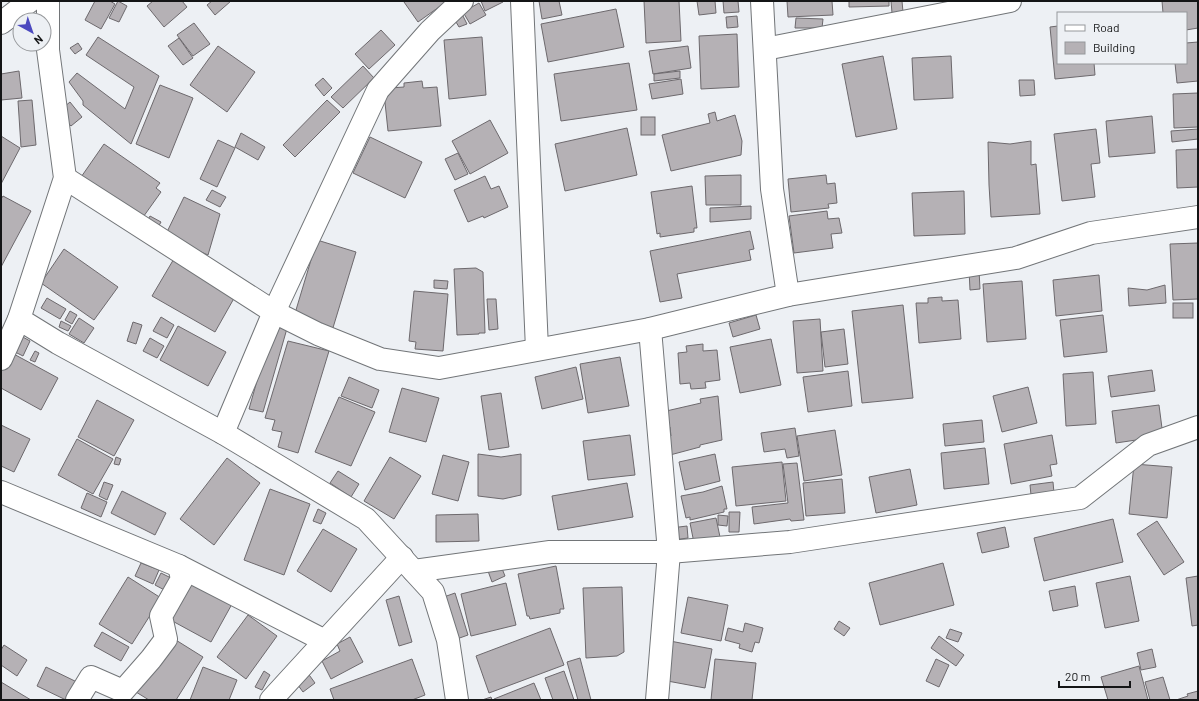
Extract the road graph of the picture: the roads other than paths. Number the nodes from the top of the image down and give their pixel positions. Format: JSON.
{"nodes":[{"id":1,"x":30,"y":1,"type":"edge"},
{"id":2,"x":48,"y":1,"type":"edge"},
{"id":3,"x":462,"y":1,"type":"edge"},
{"id":4,"x":522,"y":1,"type":"edge"},
{"id":5,"x":762,"y":1,"type":"edge"},
{"id":6,"x":1010,"y":1,"type":"edge"},
{"id":7,"x":1,"y":23,"type":"edge"},
{"id":8,"x":765,"y":49,"type":"junction"},
{"id":9,"x":65,"y":178,"type":"junction"},
{"id":10,"x":1198,"y":217,"type":"edge"},
{"id":11,"x":788,"y":295,"type":"junction"},
{"id":12,"x":274,"y":312,"type":"junction"},
{"id":13,"x":18,"y":319,"type":"junction"},
{"id":14,"x":650,"y":329,"type":"junction"},
{"id":15,"x":537,"y":349,"type":"junction"},
{"id":16,"x":1,"y":358,"type":"edge"},
{"id":17,"x":1198,"y":427,"type":"edge"},
{"id":18,"x":223,"y":433,"type":"junction"},
{"id":19,"x":1,"y":492,"type":"edge"},
{"id":20,"x":669,"y":552,"type":"junction"},
{"id":21,"x":408,"y":564,"type":"junction"},
{"id":22,"x":179,"y":566,"type":"junction"},
{"id":23,"x":325,"y":641,"type":"junction"},
{"id":24,"x":77,"y":700,"type":"edge"},
{"id":25,"x":271,"y":700,"type":"edge"},
{"id":26,"x":457,"y":700,"type":"edge"},
{"id":27,"x":657,"y":700,"type":"edge"}],
"edges":[{"from":1,"to":7,"type":"street"},
{"from":2,"to":9,"type":"street"},
{"from":3,"to":12,"type":"street"},
{"from":4,"to":15,"type":"street"},
{"from":5,"to":8,"type":"street"},
{"from":6,"to":8,"type":"street"},
{"from":8,"to":11,"type":"street"},
{"from":9,"to":12,"type":"street"},
{"from":9,"to":13,"type":"street"},
{"from":10,"to":11,"type":"street"},
{"from":11,"to":14,"type":"street"},
{"from":12,"to":15,"type":"street"},
{"from":12,"to":18,"type":"street"},
{"from":13,"to":16,"type":"street"},
{"from":13,"to":18,"type":"street"},
{"from":14,"to":15,"type":"street"},
{"from":14,"to":20,"type":"street"},
{"from":17,"to":20,"type":"street"},
{"from":18,"to":21,"type":"street"},
{"from":19,"to":22,"type":"street"},
{"from":20,"to":21,"type":"street"},
{"from":20,"to":27,"type":"street"},
{"from":21,"to":23,"type":"street"},
{"from":21,"to":26,"type":"street"},
{"from":22,"to":23,"type":"street"},
{"from":22,"to":24,"type":"street"},
{"from":23,"to":25,"type":"street"}]}
